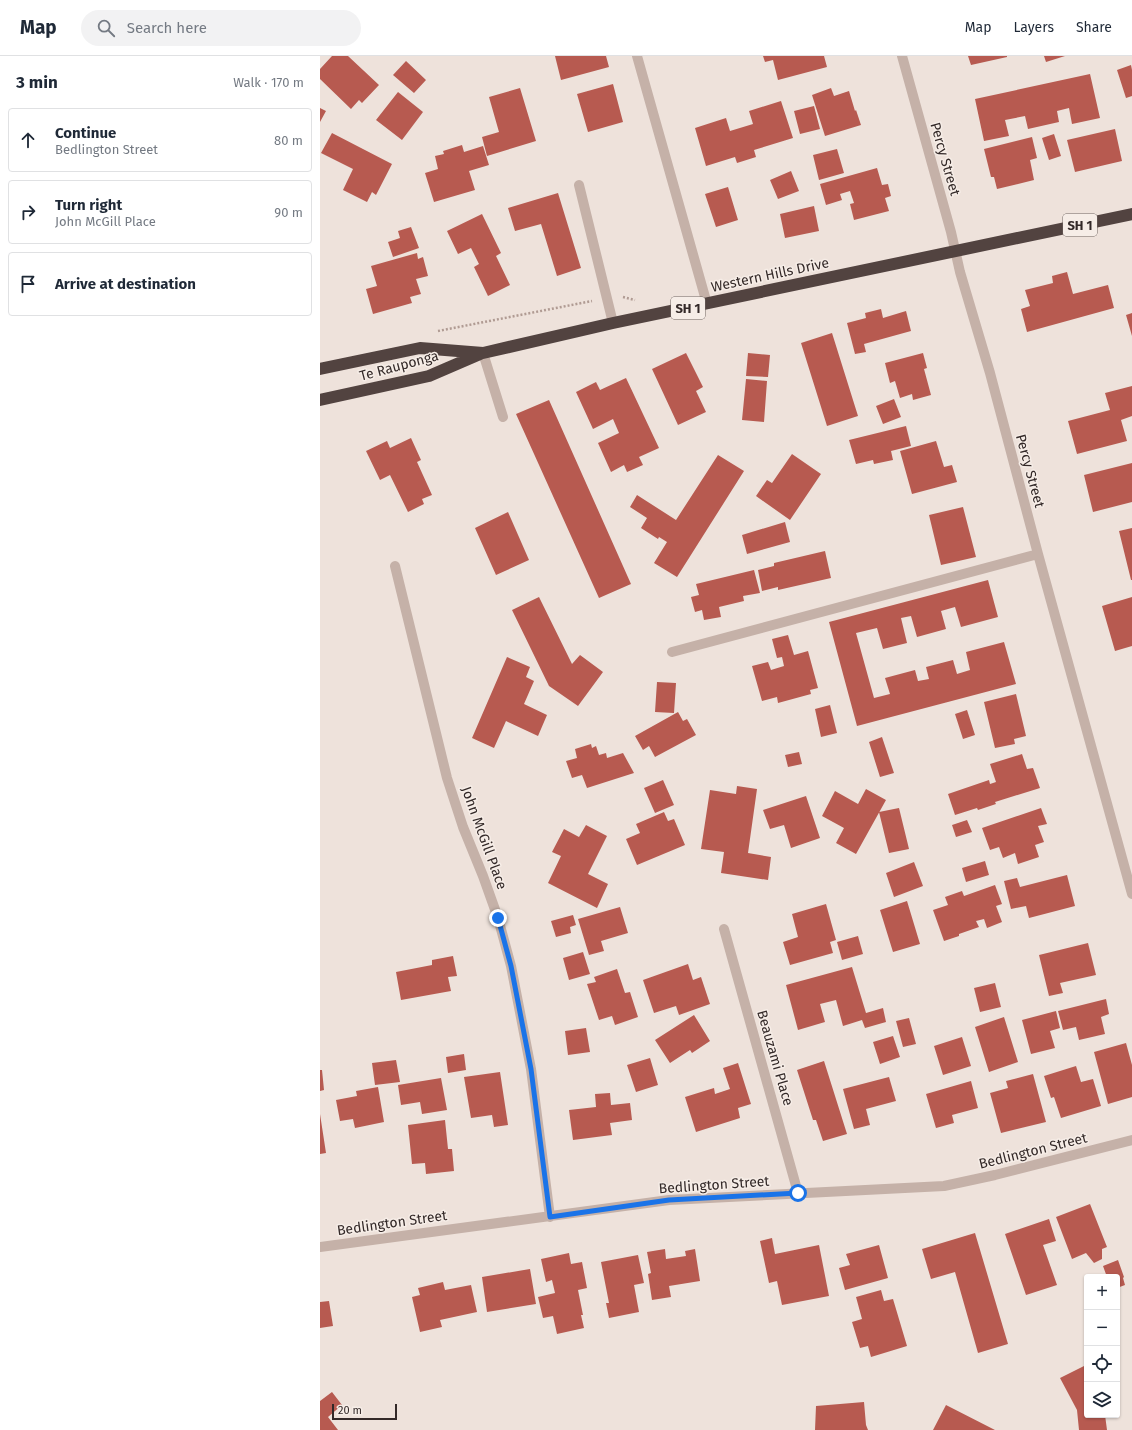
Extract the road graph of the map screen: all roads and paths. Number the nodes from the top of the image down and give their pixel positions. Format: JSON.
{"nodes":[{"id":1,"x":637,"y":56,"type":"edge"},
{"id":2,"x":902,"y":56,"type":"edge"},
{"id":3,"x":579,"y":185,"type":"dead end"},
{"id":4,"x":1132,"y":214,"type":"edge"},
{"id":5,"x":955,"y":252,"type":"junction"},
{"id":6,"x":607,"y":298,"type":"junction"},
{"id":7,"x":707,"y":304,"type":"junction"},
{"id":8,"x":613,"y":323,"type":"junction"},
{"id":9,"x":436,"y":332,"type":"dead end"},
{"id":10,"x":483,"y":353,"type":"junction"},
{"id":11,"x":320,"y":369,"type":"edge"},
{"id":12,"x":320,"y":400,"type":"edge"},
{"id":13,"x":503,"y":417,"type":"dead end"},
{"id":14,"x":1038,"y":554,"type":"junction"},
{"id":15,"x":395,"y":566,"type":"dead end"},
{"id":16,"x":672,"y":652,"type":"dead end"},
{"id":17,"x":1132,"y":894,"type":"edge"},
{"id":18,"x":724,"y":929,"type":"dead end"},
{"id":19,"x":1132,"y":1140,"type":"edge"},
{"id":20,"x":798,"y":1193,"type":"junction"},
{"id":21,"x":550,"y":1217,"type":"junction"},
{"id":22,"x":320,"y":1247,"type":"edge"}],
"edges":[{"from":1,"to":7,"type":"street"},
{"from":2,"to":5,"type":"street","name":"Percy Street"},
{"from":3,"to":6,"type":"street"},
{"from":4,"to":5,"type":"highway","name":"Western Hills Drive","number":"SH 1"},
{"from":5,"to":7,"type":"highway","name":"Western Hills Drive","number":"SH 1"},
{"from":5,"to":14,"type":"street","name":"Percy Street"},
{"from":6,"to":8,"type":"street"},
{"from":6,"to":9,"type":"path"},
{"from":7,"to":8,"type":"highway","name":"Western Hills Drive","number":"SH 1"},
{"from":8,"to":10,"type":"highway","name":"Western Hills Drive","number":"SH 1"},
{"from":10,"to":11,"type":"highway","name":"Western Hills Drive","number":"SH 1"},
{"from":10,"to":12,"type":"highway","name":"Te Rauponga","number":"SH 1"},
{"from":10,"to":13,"type":"street"},
{"from":14,"to":16,"type":"street"},
{"from":14,"to":17,"type":"street","name":"Percy Street"},
{"from":15,"to":21,"type":"street","name":"John McGill Place"},
{"from":18,"to":20,"type":"street","name":"Beauzami Place"},
{"from":19,"to":20,"type":"street","name":"Bedlington Street"},
{"from":20,"to":21,"type":"street","name":"Bedlington Street"},
{"from":21,"to":22,"type":"street","name":"Bedlington Street"}]}
